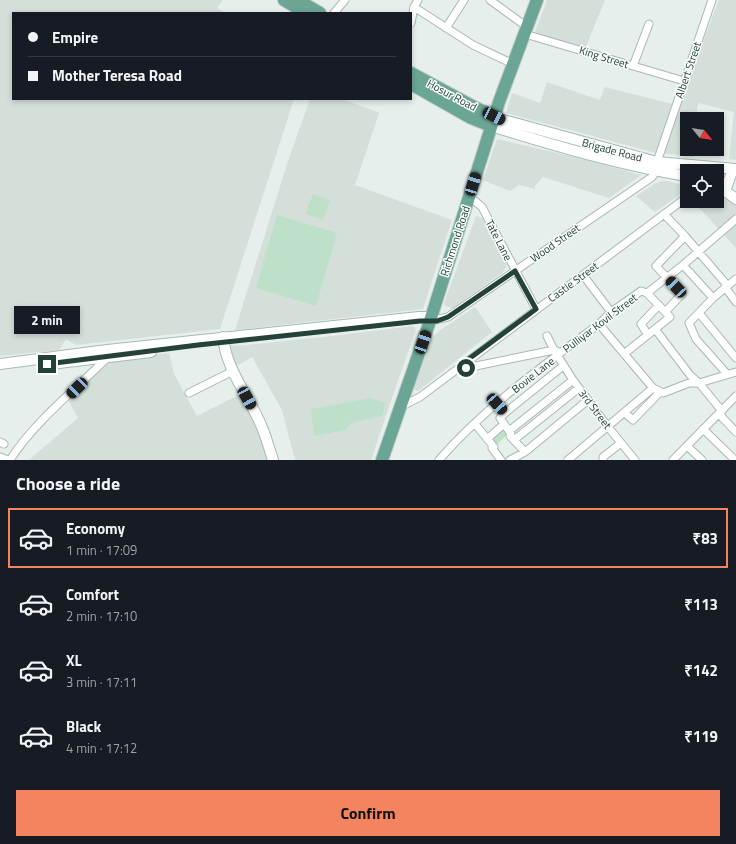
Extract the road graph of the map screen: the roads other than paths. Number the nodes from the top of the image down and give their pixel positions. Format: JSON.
{"nodes":[{"id":1,"x":284,"y":0,"type":"edge"},
{"id":2,"x":298,"y":0,"type":"edge"},
{"id":3,"x":345,"y":0,"type":"edge"},
{"id":4,"x":464,"y":0,"type":"edge"},
{"id":5,"x":490,"y":0,"type":"edge"},
{"id":6,"x":537,"y":0,"type":"edge"},
{"id":7,"x":712,"y":0,"type":"edge"},
{"id":8,"x":416,"y":3,"type":"edge"},
{"id":9,"x":304,"y":12,"type":"edge"},
{"id":10,"x":318,"y":12,"type":"edge"},
{"id":11,"x":335,"y":12,"type":"edge"},
{"id":12,"x":412,"y":19,"type":"edge"},
{"id":13,"x":649,"y":24,"type":"dead end"},
{"id":14,"x":446,"y":28,"type":"junction"},
{"id":15,"x":526,"y":30,"type":"junction"},
{"id":16,"x":513,"y":64,"type":"junction"},
{"id":17,"x":633,"y":66,"type":"junction"},
{"id":18,"x":412,"y":74,"type":"edge"},
{"id":19,"x":684,"y":81,"type":"junction"},
{"id":20,"x":412,"y":85,"type":"edge"},
{"id":21,"x":499,"y":102,"type":"junction"},
{"id":22,"x":476,"y":108,"type":"junction"},
{"id":23,"x":493,"y":121,"type":"junction"},
{"id":24,"x":657,"y":166,"type":"junction"},
{"id":25,"x":680,"y":167,"type":"edge"},
{"id":26,"x":734,"y":169,"type":"edge"},
{"id":27,"x":680,"y":174,"type":"edge"},
{"id":28,"x":724,"y":184,"type":"edge"},
{"id":29,"x":724,"y":190,"type":"edge"},
{"id":30,"x":469,"y":196,"type":"junction"},
{"id":31,"x":736,"y":199,"type":"edge"},
{"id":32,"x":680,"y":202,"type":"edge"},
{"id":33,"x":664,"y":214,"type":"junction"},
{"id":34,"x":736,"y":219,"type":"edge"},
{"id":35,"x":685,"y":236,"type":"junction"},
{"id":36,"x":699,"y":251,"type":"junction"},
{"id":37,"x":683,"y":265,"type":"junction"},
{"id":38,"x":515,"y":271,"type":"junction"},
{"id":39,"x":583,"y":275,"type":"junction"},
{"id":40,"x":667,"y":278,"type":"junction"},
{"id":41,"x":736,"y":279,"type":"edge"},
{"id":42,"x":726,"y":286,"type":"junction"},
{"id":43,"x":647,"y":292,"type":"junction"},
{"id":44,"x":713,"y":298,"type":"junction"},
{"id":45,"x":736,"y":302,"type":"edge"},
{"id":46,"x":659,"y":305,"type":"junction"},
{"id":47,"x":536,"y":309,"type":"junction"},
{"id":48,"x":666,"y":311,"type":"junction"},
{"id":49,"x":611,"y":312,"type":"junction"},
{"id":50,"x":699,"y":313,"type":"junction"},
{"id":51,"x":431,"y":319,"type":"junction"},
{"id":52,"x":599,"y":324,"type":"junction"},
{"id":53,"x":655,"y":330,"type":"junction"},
{"id":54,"x":648,"y":335,"type":"junction"},
{"id":55,"x":547,"y":336,"type":"dead end"},
{"id":56,"x":223,"y":340,"type":"junction"},
{"id":57,"x":555,"y":353,"type":"junction"},
{"id":58,"x":624,"y":354,"type":"junction"},
{"id":59,"x":108,"y":357,"type":"junction"},
{"id":60,"x":736,"y":358,"type":"edge"},
{"id":61,"x":0,"y":364,"type":"edge"},
{"id":62,"x":462,"y":364,"type":"junction"},
{"id":63,"x":563,"y":366,"type":"junction"},
{"id":64,"x":0,"y":370,"type":"edge"},
{"id":65,"x":233,"y":371,"type":"junction"},
{"id":66,"x":736,"y":372,"type":"edge"},
{"id":67,"x":727,"y":374,"type":"junction"},
{"id":68,"x":573,"y":380,"type":"junction"},
{"id":69,"x":699,"y":383,"type":"junction"},
{"id":70,"x":579,"y":388,"type":"junction"},
{"id":71,"x":653,"y":388,"type":"junction"},
{"id":72,"x":660,"y":392,"type":"junction"},
{"id":73,"x":189,"y":393,"type":"dead end"},
{"id":74,"x":736,"y":396,"type":"edge"},
{"id":75,"x":588,"y":400,"type":"junction"},
{"id":76,"x":497,"y":404,"type":"junction"},
{"id":77,"x":400,"y":407,"type":"junction"},
{"id":78,"x":625,"y":413,"type":"junction"},
{"id":79,"x":720,"y":413,"type":"junction"},
{"id":80,"x":505,"y":414,"type":"junction"},
{"id":81,"x":475,"y":424,"type":"junction"},
{"id":82,"x":504,"y":424,"type":"junction"},
{"id":83,"x":608,"y":427,"type":"junction"},
{"id":84,"x":703,"y":429,"type":"junction"},
{"id":85,"x":509,"y":431,"type":"junction"},
{"id":86,"x":736,"y":432,"type":"edge"},
{"id":87,"x":487,"y":439,"type":"junction"},
{"id":88,"x":514,"y":440,"type":"junction"},
{"id":89,"x":620,"y":443,"type":"junction"},
{"id":90,"x":687,"y":446,"type":"junction"},
{"id":91,"x":525,"y":452,"type":"junction"},
{"id":92,"x":0,"y":457,"type":"edge"},
{"id":93,"x":9,"y":460,"type":"edge"},
{"id":94,"x":273,"y":460,"type":"edge"},
{"id":95,"x":382,"y":460,"type":"edge"},
{"id":96,"x":439,"y":460,"type":"edge"},
{"id":97,"x":501,"y":460,"type":"edge"},
{"id":98,"x":510,"y":460,"type":"edge"},
{"id":99,"x":568,"y":460,"type":"edge"},
{"id":100,"x":603,"y":460,"type":"edge"},
{"id":101,"x":635,"y":460,"type":"edge"},
{"id":102,"x":673,"y":460,"type":"edge"},
{"id":103,"x":702,"y":460,"type":"edge"},
{"id":104,"x":736,"y":460,"type":"edge"}],
"edges":[{"from":1,"to":9,"type":"main road"},
{"from":2,"to":10,"type":"main road"},
{"from":3,"to":11,"type":"street"},
{"from":4,"to":14,"type":"street"},
{"from":5,"to":15,"type":"street","name":"King Street"},
{"from":6,"to":15,"type":"main road","name":"Richmond Road"},
{"from":7,"to":19,"type":"street","name":"Albert Street"},
{"from":8,"to":12,"type":"street"},
{"from":8,"to":14,"type":"street"},
{"from":13,"to":17,"type":"street"},
{"from":14,"to":16,"type":"street"},
{"from":15,"to":16,"type":"main road","name":"Richmond Road"},
{"from":15,"to":17,"type":"street","name":"King Street"},
{"from":16,"to":21,"type":"main road","name":"Richmond Road"},
{"from":17,"to":19,"type":"street","name":"King Street"},
{"from":18,"to":22,"type":"main road","name":"Hosur Road"},
{"from":19,"to":24,"type":"street","name":"Albert Street"},
{"from":20,"to":23,"type":"main road","name":"Hosur Road"},
{"from":21,"to":22,"type":"main road"},
{"from":21,"to":23,"type":"main road","name":"Richmond Road"},
{"from":22,"to":23,"type":"main road","name":"Hosur Road"},
{"from":23,"to":24,"type":"street","name":"Brigade Road"},
{"from":23,"to":30,"type":"main road","name":"Richmond Road"},
{"from":24,"to":25,"type":"street","name":"Brigade Road"},
{"from":24,"to":27,"type":"street","name":"Brigade Road"},
{"from":24,"to":38,"type":"street","name":"Wood Street"},
{"from":26,"to":28,"type":"street"},
{"from":29,"to":31,"type":"street"},
{"from":30,"to":38,"type":"street","name":"Tate Lane"},
{"from":30,"to":51,"type":"main road","name":"Richmond Road"},
{"from":32,"to":33,"type":"street","name":"Castle Street"},
{"from":33,"to":35,"type":"street"},
{"from":33,"to":39,"type":"street","name":"Castle Street"},
{"from":34,"to":36,"type":"street","name":"Pulliyar Kovil Street"},
{"from":35,"to":36,"type":"street"},
{"from":35,"to":40,"type":"street"},
{"from":36,"to":37,"type":"street","name":"Pulliyar Kovil Street"},
{"from":36,"to":42,"type":"street"},
{"from":37,"to":40,"type":"street","name":"Pulliyar Kovil Street"},
{"from":37,"to":44,"type":"street"},
{"from":38,"to":47,"type":"street","name":"Tate Lane"},
{"from":38,"to":51,"type":"street","name":"Wood Street"},
{"from":39,"to":47,"type":"street","name":"Castle Street"},
{"from":39,"to":49,"type":"street"},
{"from":40,"to":43,"type":"street","name":"Pulliyar Kovil Street"},
{"from":40,"to":48,"type":"street"},
{"from":41,"to":42,"type":"street"},
{"from":42,"to":44,"type":"street"},
{"from":42,"to":45,"type":"street"},
{"from":43,"to":46,"type":"street"},
{"from":43,"to":49,"type":"street","name":"Pulliyar Kovil Street"},
{"from":44,"to":50,"type":"street"},
{"from":46,"to":48,"type":"street"},
{"from":46,"to":54,"type":"street"},
{"from":47,"to":62,"type":"street","name":"Castle Street"},
{"from":48,"to":53,"type":"street"},
{"from":49,"to":52,"type":"street","name":"Pulliyar Kovil Street"},
{"from":50,"to":60,"type":"street"},
{"from":50,"to":67,"type":"street"},
{"from":51,"to":56,"type":"street"},
{"from":51,"to":77,"type":"main road","name":"Richmond Road"},
{"from":52,"to":57,"type":"street","name":"Pulliyar Kovil Street"},
{"from":52,"to":58,"type":"street"},
{"from":53,"to":54,"type":"street"},
{"from":53,"to":69,"type":"street"},
{"from":54,"to":58,"type":"street"},
{"from":55,"to":57,"type":"street","name":"3rd Street"},
{"from":56,"to":59,"type":"street"},
{"from":56,"to":61,"type":"street"},
{"from":56,"to":65,"type":"street"},
{"from":57,"to":62,"type":"street"},
{"from":57,"to":63,"type":"street","name":"3rd Street"},
{"from":57,"to":76,"type":"street","name":"Bovie Lane"},
{"from":58,"to":71,"type":"street"},
{"from":59,"to":64,"type":"street"},
{"from":59,"to":93,"type":"street"},
{"from":62,"to":77,"type":"street","name":"Castle Street"},
{"from":63,"to":68,"type":"street","name":"3rd Street"},
{"from":63,"to":80,"type":"street"},
{"from":65,"to":73,"type":"street"},
{"from":65,"to":94,"type":"street"},
{"from":66,"to":67,"type":"street"},
{"from":67,"to":69,"type":"street"},
{"from":68,"to":70,"type":"street","name":"3rd Street"},
{"from":68,"to":85,"type":"street"},
{"from":69,"to":72,"type":"street"},
{"from":69,"to":79,"type":"street"},
{"from":70,"to":75,"type":"street","name":"3rd Street"},
{"from":70,"to":88,"type":"street"},
{"from":71,"to":72,"type":"street"},
{"from":71,"to":78,"type":"street"},
{"from":72,"to":78,"type":"street"},
{"from":74,"to":79,"type":"street"},
{"from":75,"to":83,"type":"street","name":"3rd Street"},
{"from":75,"to":91,"type":"street"},
{"from":76,"to":80,"type":"street"},
{"from":76,"to":81,"type":"street","name":"Bovie Lane"},
{"from":77,"to":95,"type":"main road","name":"Richmond Road"},
{"from":78,"to":83,"type":"street"},
{"from":79,"to":84,"type":"street"},
{"from":79,"to":86,"type":"street"},
{"from":80,"to":82,"type":"street"},
{"from":81,"to":87,"type":"street"},
{"from":81,"to":96,"type":"street","name":"Bovie Lane"},
{"from":82,"to":85,"type":"street"},
{"from":82,"to":87,"type":"street"},
{"from":83,"to":89,"type":"street","name":"3rd Street"},
{"from":83,"to":99,"type":"street"},
{"from":84,"to":90,"type":"street"},
{"from":84,"to":104,"type":"street"},
{"from":85,"to":88,"type":"street"},
{"from":87,"to":97,"type":"street"},
{"from":88,"to":91,"type":"street"},
{"from":89,"to":100,"type":"street"},
{"from":89,"to":101,"type":"street","name":"3rd Street"},
{"from":90,"to":102,"type":"street"},
{"from":90,"to":103,"type":"street"},
{"from":91,"to":98,"type":"street"},
{"from":92,"to":93,"type":"street"}]}
